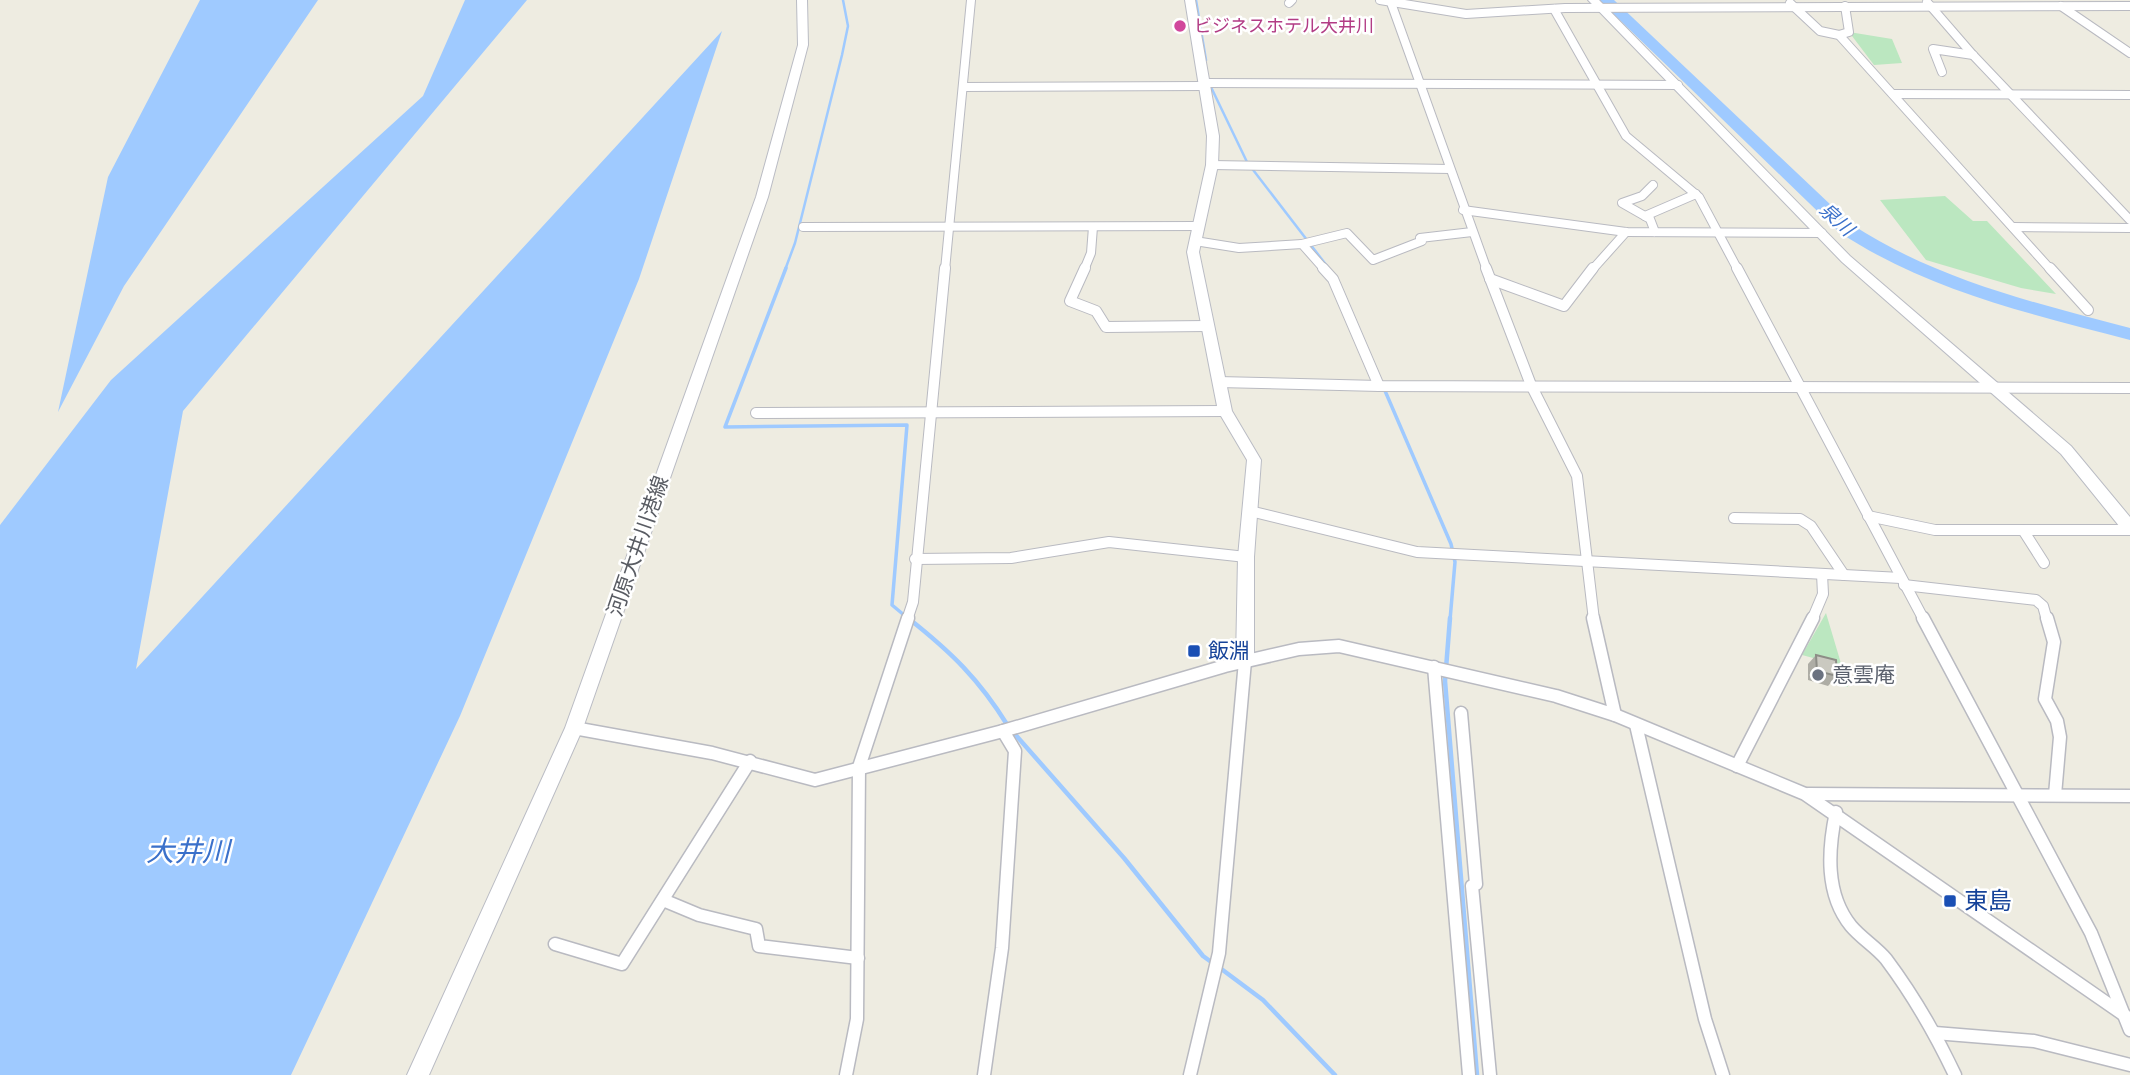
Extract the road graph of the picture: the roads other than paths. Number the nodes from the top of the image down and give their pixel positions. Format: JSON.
{"nodes":[{"id":1,"x":802,"y":0,"type":"edge"},
{"id":2,"x":971,"y":0,"type":"edge"},
{"id":3,"x":1190,"y":0,"type":"edge"},
{"id":4,"x":1380,"y":0,"type":"edge"},
{"id":5,"x":1546,"y":0,"type":"edge"},
{"id":6,"x":1695,"y":0,"type":"edge"},
{"id":7,"x":2053,"y":0,"type":"edge"},
{"id":8,"x":2102,"y":0,"type":"edge"},
{"id":9,"x":1391,"y":1,"type":"edge"},
{"id":10,"x":1928,"y":2,"type":"edge"},
{"id":11,"x":1790,"y":3,"type":"edge"},
{"id":12,"x":1598,"y":5,"type":"edge"},
{"id":13,"x":1701,"y":6,"type":"junction"},
{"id":14,"x":1845,"y":6,"type":"junction"},
{"id":15,"x":2062,"y":6,"type":"junction"},
{"id":16,"x":2108,"y":6,"type":"junction"},
{"id":17,"x":2130,"y":6,"type":"edge"},
{"id":18,"x":1555,"y":8,"type":"junction"},
{"id":19,"x":1839,"y":35,"type":"junction"},
{"id":20,"x":2130,"y":53,"type":"edge"},
{"id":21,"x":1973,"y":55,"type":"junction"},
{"id":22,"x":1942,"y":72,"type":"dead end"},
{"id":23,"x":1207,"y":84,"type":"junction"},
{"id":24,"x":1421,"y":85,"type":"junction"},
{"id":25,"x":1600,"y":85,"type":"junction"},
{"id":26,"x":1678,"y":85,"type":"junction"},
{"id":27,"x":963,"y":87,"type":"junction"},
{"id":28,"x":1893,"y":94,"type":"junction"},
{"id":29,"x":2010,"y":94,"type":"junction"},
{"id":30,"x":2130,"y":95,"type":"edge"},
{"id":31,"x":1212,"y":165,"type":"junction"},
{"id":32,"x":1450,"y":169,"type":"junction"},
{"id":33,"x":1653,"y":185,"type":"dead end"},
{"id":34,"x":1696,"y":194,"type":"junction"},
{"id":35,"x":1463,"y":210,"type":"junction"},
{"id":36,"x":1645,"y":216,"type":"junction"},
{"id":37,"x":2130,"y":220,"type":"edge"},
{"id":38,"x":1199,"y":226,"type":"junction"},
{"id":39,"x":803,"y":227,"type":"dead end"},
{"id":40,"x":948,"y":227,"type":"junction"},
{"id":41,"x":1093,"y":227,"type":"junction"},
{"id":42,"x":2013,"y":227,"type":"junction"},
{"id":43,"x":2130,"y":228,"type":"edge"},
{"id":44,"x":1472,"y":232,"type":"junction"},
{"id":45,"x":1626,"y":232,"type":"junction"},
{"id":46,"x":1655,"y":232,"type":"junction"},
{"id":47,"x":1718,"y":233,"type":"junction"},
{"id":48,"x":1822,"y":233,"type":"junction"},
{"id":49,"x":1195,"y":241,"type":"junction"},
{"id":50,"x":1302,"y":244,"type":"junction"},
{"id":51,"x":1490,"y":279,"type":"junction"},
{"id":52,"x":2088,"y":310,"type":"dead end"},
{"id":53,"x":1207,"y":326,"type":"junction"},
{"id":54,"x":1218,"y":382,"type":"junction"},
{"id":55,"x":1531,"y":385,"type":"junction"},
{"id":56,"x":1379,"y":386,"type":"junction"},
{"id":57,"x":1799,"y":386,"type":"junction"},
{"id":58,"x":1997,"y":387,"type":"junction"},
{"id":59,"x":2130,"y":388,"type":"edge"},
{"id":60,"x":1225,"y":411,"type":"junction"},
{"id":61,"x":756,"y":413,"type":"dead end"},
{"id":62,"x":931,"y":413,"type":"junction"},
{"id":63,"x":1250,"y":511,"type":"junction"},
{"id":64,"x":1868,"y":516,"type":"junction"},
{"id":65,"x":1734,"y":518,"type":"dead end"},
{"id":66,"x":2130,"y":529,"type":"edge"},
{"id":67,"x":2023,"y":530,"type":"junction"},
{"id":68,"x":1246,"y":557,"type":"junction"},
{"id":69,"x":915,"y":559,"type":"junction"},
{"id":70,"x":1586,"y":560,"type":"junction"},
{"id":71,"x":2044,"y":563,"type":"dead end"},
{"id":72,"x":1822,"y":574,"type":"junction"},
{"id":73,"x":1844,"y":575,"type":"junction"},
{"id":74,"x":1903,"y":582,"type":"junction"},
{"id":75,"x":1245,"y":661,"type":"junction"},
{"id":76,"x":1435,"y":667,"type":"junction"},
{"id":77,"x":1461,"y":713,"type":"dead end"},
{"id":78,"x":1615,"y":715,"type":"junction"},
{"id":79,"x":1636,"y":725,"type":"junction"},
{"id":80,"x":574,"y":728,"type":"junction"},
{"id":81,"x":1005,"y":730,"type":"junction"},
{"id":82,"x":750,"y":761,"type":"junction"},
{"id":83,"x":1737,"y":766,"type":"junction"},
{"id":84,"x":859,"y":768,"type":"junction"},
{"id":85,"x":1805,"y":794,"type":"junction"},
{"id":86,"x":2018,"y":795,"type":"junction"},
{"id":87,"x":2055,"y":795,"type":"junction"},
{"id":88,"x":2130,"y":796,"type":"edge"},
{"id":89,"x":1836,"y":813,"type":"junction"},
{"id":90,"x":663,"y":900,"type":"junction"},
{"id":91,"x":555,"y":944,"type":"dead end"},
{"id":92,"x":858,"y":958,"type":"junction"},
{"id":93,"x":2126,"y":1016,"type":"edge"},
{"id":94,"x":2130,"y":1030,"type":"edge"},
{"id":95,"x":1936,"y":1033,"type":"junction"},
{"id":96,"x":2130,"y":1065,"type":"edge"},
{"id":97,"x":418,"y":1075,"type":"edge"},
{"id":98,"x":846,"y":1075,"type":"edge"},
{"id":99,"x":984,"y":1075,"type":"edge"},
{"id":100,"x":1190,"y":1075,"type":"edge"},
{"id":101,"x":1469,"y":1075,"type":"edge"},
{"id":102,"x":1490,"y":1075,"type":"edge"},
{"id":103,"x":1723,"y":1075,"type":"edge"},
{"id":104,"x":1955,"y":1075,"type":"edge"}],
"edges":[{"from":1,"to":80,"type":"street","name":"河原大井川港線"},
{"from":2,"to":27,"type":"street"},
{"from":3,"to":23,"type":"street"},
{"from":4,"to":9,"type":"street"},
{"from":5,"to":18,"type":"street"},
{"from":6,"to":13,"type":"street"},
{"from":7,"to":15,"type":"street"},
{"from":8,"to":16,"type":"street"},
{"from":9,"to":18,"type":"street"},
{"from":9,"to":24,"type":"street"},
{"from":10,"to":14,"type":"street"},
{"from":10,"to":15,"type":"street"},
{"from":10,"to":21,"type":"street"},
{"from":11,"to":13,"type":"street"},
{"from":11,"to":14,"type":"street"},
{"from":11,"to":19,"type":"street"},
{"from":12,"to":13,"type":"street"},
{"from":12,"to":18,"type":"street"},
{"from":12,"to":26,"type":"street"},
{"from":14,"to":19,"type":"street"},
{"from":15,"to":16,"type":"street"},
{"from":15,"to":20,"type":"street"},
{"from":16,"to":17,"type":"street"},
{"from":18,"to":25,"type":"street"},
{"from":19,"to":28,"type":"street"},
{"from":21,"to":22,"type":"street"},
{"from":21,"to":29,"type":"street"},
{"from":23,"to":24,"type":"street"},
{"from":23,"to":27,"type":"street"},
{"from":23,"to":31,"type":"street"},
{"from":24,"to":25,"type":"street"},
{"from":24,"to":32,"type":"street"},
{"from":25,"to":26,"type":"street"},
{"from":25,"to":34,"type":"street"},
{"from":26,"to":48,"type":"street"},
{"from":27,"to":40,"type":"street"},
{"from":28,"to":29,"type":"street"},
{"from":28,"to":42,"type":"street"},
{"from":29,"to":30,"type":"street"},
{"from":29,"to":37,"type":"street"},
{"from":31,"to":32,"type":"street"},
{"from":31,"to":38,"type":"street"},
{"from":32,"to":35,"type":"street"},
{"from":33,"to":36,"type":"street"},
{"from":34,"to":36,"type":"street"},
{"from":34,"to":47,"type":"street"},
{"from":35,"to":44,"type":"street"},
{"from":35,"to":45,"type":"street"},
{"from":36,"to":46,"type":"street"},
{"from":38,"to":41,"type":"street"},
{"from":38,"to":49,"type":"street"},
{"from":39,"to":40,"type":"street"},
{"from":40,"to":41,"type":"street"},
{"from":40,"to":62,"type":"street"},
{"from":41,"to":53,"type":"street"},
{"from":42,"to":43,"type":"street"},
{"from":42,"to":52,"type":"street"},
{"from":44,"to":50,"type":"street"},
{"from":44,"to":51,"type":"street"},
{"from":45,"to":46,"type":"street"},
{"from":45,"to":51,"type":"street"},
{"from":46,"to":47,"type":"street"},
{"from":47,"to":48,"type":"street"},
{"from":47,"to":57,"type":"street"},
{"from":48,"to":58,"type":"street"},
{"from":49,"to":50,"type":"street"},
{"from":49,"to":53,"type":"street"},
{"from":50,"to":56,"type":"street"},
{"from":51,"to":55,"type":"street"},
{"from":53,"to":54,"type":"street"},
{"from":54,"to":56,"type":"street"},
{"from":54,"to":60,"type":"street"},
{"from":55,"to":56,"type":"street"},
{"from":55,"to":57,"type":"street"},
{"from":55,"to":70,"type":"street"},
{"from":57,"to":58,"type":"street"},
{"from":57,"to":64,"type":"street"},
{"from":58,"to":59,"type":"street"},
{"from":58,"to":66,"type":"street"},
{"from":60,"to":62,"type":"street"},
{"from":60,"to":63,"type":"street"},
{"from":61,"to":62,"type":"street"},
{"from":62,"to":69,"type":"street"},
{"from":63,"to":68,"type":"street"},
{"from":63,"to":70,"type":"street"},
{"from":64,"to":67,"type":"street"},
{"from":64,"to":74,"type":"street"},
{"from":65,"to":73,"type":"street"},
{"from":66,"to":67,"type":"street"},
{"from":67,"to":71,"type":"street"},
{"from":68,"to":69,"type":"street"},
{"from":68,"to":75,"type":"street"},
{"from":69,"to":84,"type":"street"},
{"from":70,"to":72,"type":"street"},
{"from":70,"to":78,"type":"street"},
{"from":72,"to":73,"type":"street"},
{"from":72,"to":83,"type":"street"},
{"from":73,"to":74,"type":"street"},
{"from":74,"to":86,"type":"street"},
{"from":74,"to":87,"type":"street"},
{"from":75,"to":76,"type":"street"},
{"from":75,"to":81,"type":"street"},
{"from":75,"to":100,"type":"street"},
{"from":76,"to":78,"type":"street"},
{"from":76,"to":101,"type":"street"},
{"from":77,"to":102,"type":"street"},
{"from":78,"to":79,"type":"street"},
{"from":79,"to":83,"type":"street"},
{"from":79,"to":103,"type":"street"},
{"from":80,"to":82,"type":"street"},
{"from":80,"to":97,"type":"street","name":"河原大井川港線"},
{"from":81,"to":84,"type":"street"},
{"from":81,"to":99,"type":"street"},
{"from":82,"to":84,"type":"street"},
{"from":82,"to":90,"type":"street"},
{"from":83,"to":85,"type":"street"},
{"from":84,"to":92,"type":"street"},
{"from":85,"to":86,"type":"street"},
{"from":85,"to":89,"type":"street"},
{"from":86,"to":87,"type":"street"},
{"from":86,"to":93,"type":"street"},
{"from":87,"to":88,"type":"street"},
{"from":89,"to":93,"type":"street"},
{"from":89,"to":95,"type":"street"},
{"from":90,"to":91,"type":"street"},
{"from":90,"to":92,"type":"street"},
{"from":92,"to":98,"type":"street"},
{"from":93,"to":94,"type":"street"},
{"from":95,"to":96,"type":"street"},
{"from":95,"to":104,"type":"street"}]}
